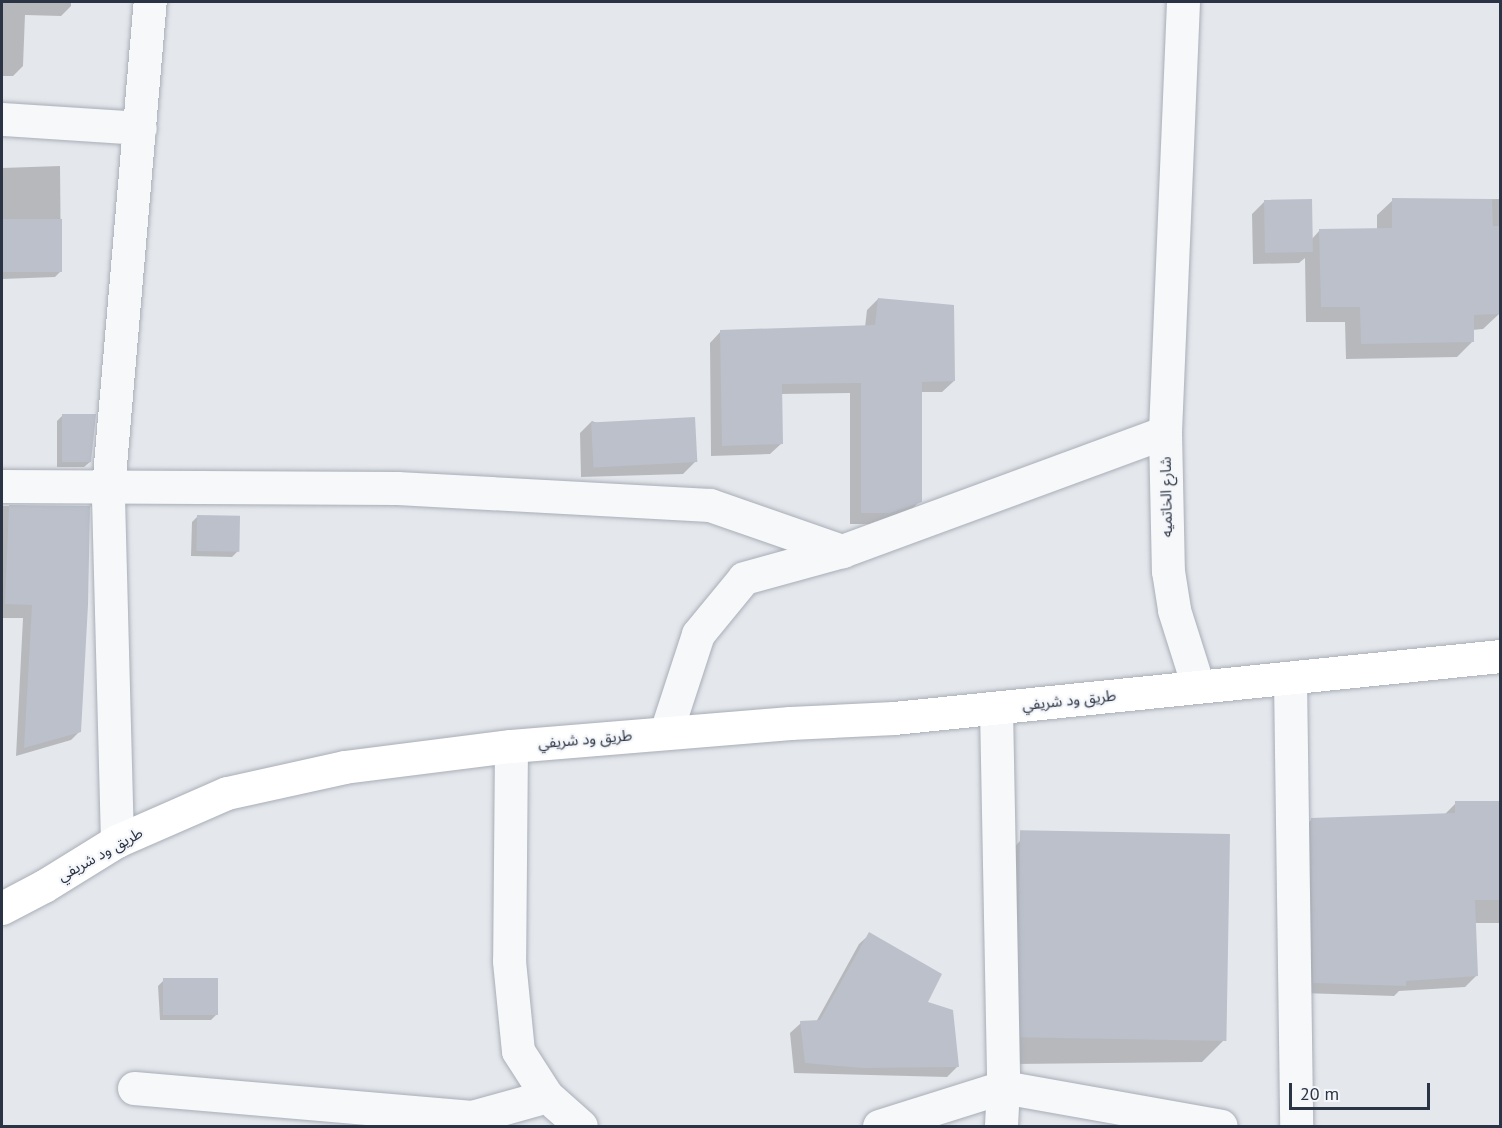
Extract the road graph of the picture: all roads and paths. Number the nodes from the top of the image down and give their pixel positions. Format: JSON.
{"nodes":[{"id":1,"x":150,"y":2,"type":"edge"},
{"id":2,"x":1183,"y":2,"type":"edge"},
{"id":3,"x":2,"y":119,"type":"edge"},
{"id":4,"x":140,"y":128,"type":"junction"},
{"id":5,"x":1165,"y":432,"type":"junction"},
{"id":6,"x":2,"y":486,"type":"edge"},
{"id":7,"x":108,"y":488,"type":"junction"},
{"id":8,"x":842,"y":551,"type":"junction"},
{"id":9,"x":1500,"y":656,"type":"edge"},
{"id":10,"x":1290,"y":678,"type":"junction"},
{"id":11,"x":1198,"y":686,"type":"junction"},
{"id":12,"x":996,"y":708,"type":"junction"},
{"id":13,"x":666,"y":732,"type":"junction"},
{"id":14,"x":511,"y":746,"type":"junction"},
{"id":15,"x":117,"y":841,"type":"junction"},
{"id":16,"x":2,"y":908,"type":"edge"},
{"id":17,"x":1003,"y":1087,"type":"junction"},
{"id":18,"x":134,"y":1088,"type":"dead end"},
{"id":19,"x":547,"y":1096,"type":"junction"},
{"id":20,"x":581,"y":1126,"type":"edge"},
{"id":21,"x":879,"y":1126,"type":"edge"},
{"id":22,"x":1001,"y":1126,"type":"edge"},
{"id":23,"x":1221,"y":1126,"type":"edge"},
{"id":24,"x":1296,"y":1126,"type":"edge"}],
"edges":[{"from":1,"to":4,"type":"street"},
{"from":2,"to":5,"type":"street","name":"شارع الخاتميه"},
{"from":3,"to":4,"type":"street"},
{"from":4,"to":7,"type":"street"},
{"from":5,"to":8,"type":"street"},
{"from":5,"to":11,"type":"street","name":"شارع الخاتميه"},
{"from":6,"to":7,"type":"street"},
{"from":7,"to":8,"type":"street"},
{"from":7,"to":15,"type":"street"},
{"from":8,"to":13,"type":"street"},
{"from":9,"to":10,"type":"main road"},
{"from":10,"to":11,"type":"main road"},
{"from":10,"to":24,"type":"street"},
{"from":11,"to":12,"type":"main road","name":"طريق ود شريفي"},
{"from":12,"to":13,"type":"main road","name":"طريق ود شريفي"},
{"from":12,"to":17,"type":"street"},
{"from":13,"to":14,"type":"main road","name":"طريق ود شريفي"},
{"from":14,"to":15,"type":"main road","name":"طريق ود شريفي"},
{"from":14,"to":19,"type":"street"},
{"from":15,"to":16,"type":"main road","name":"طريق ود شريفي"},
{"from":17,"to":21,"type":"street"},
{"from":17,"to":22,"type":"street"},
{"from":17,"to":23,"type":"street"},
{"from":18,"to":19,"type":"street"},
{"from":19,"to":20,"type":"street"}]}
